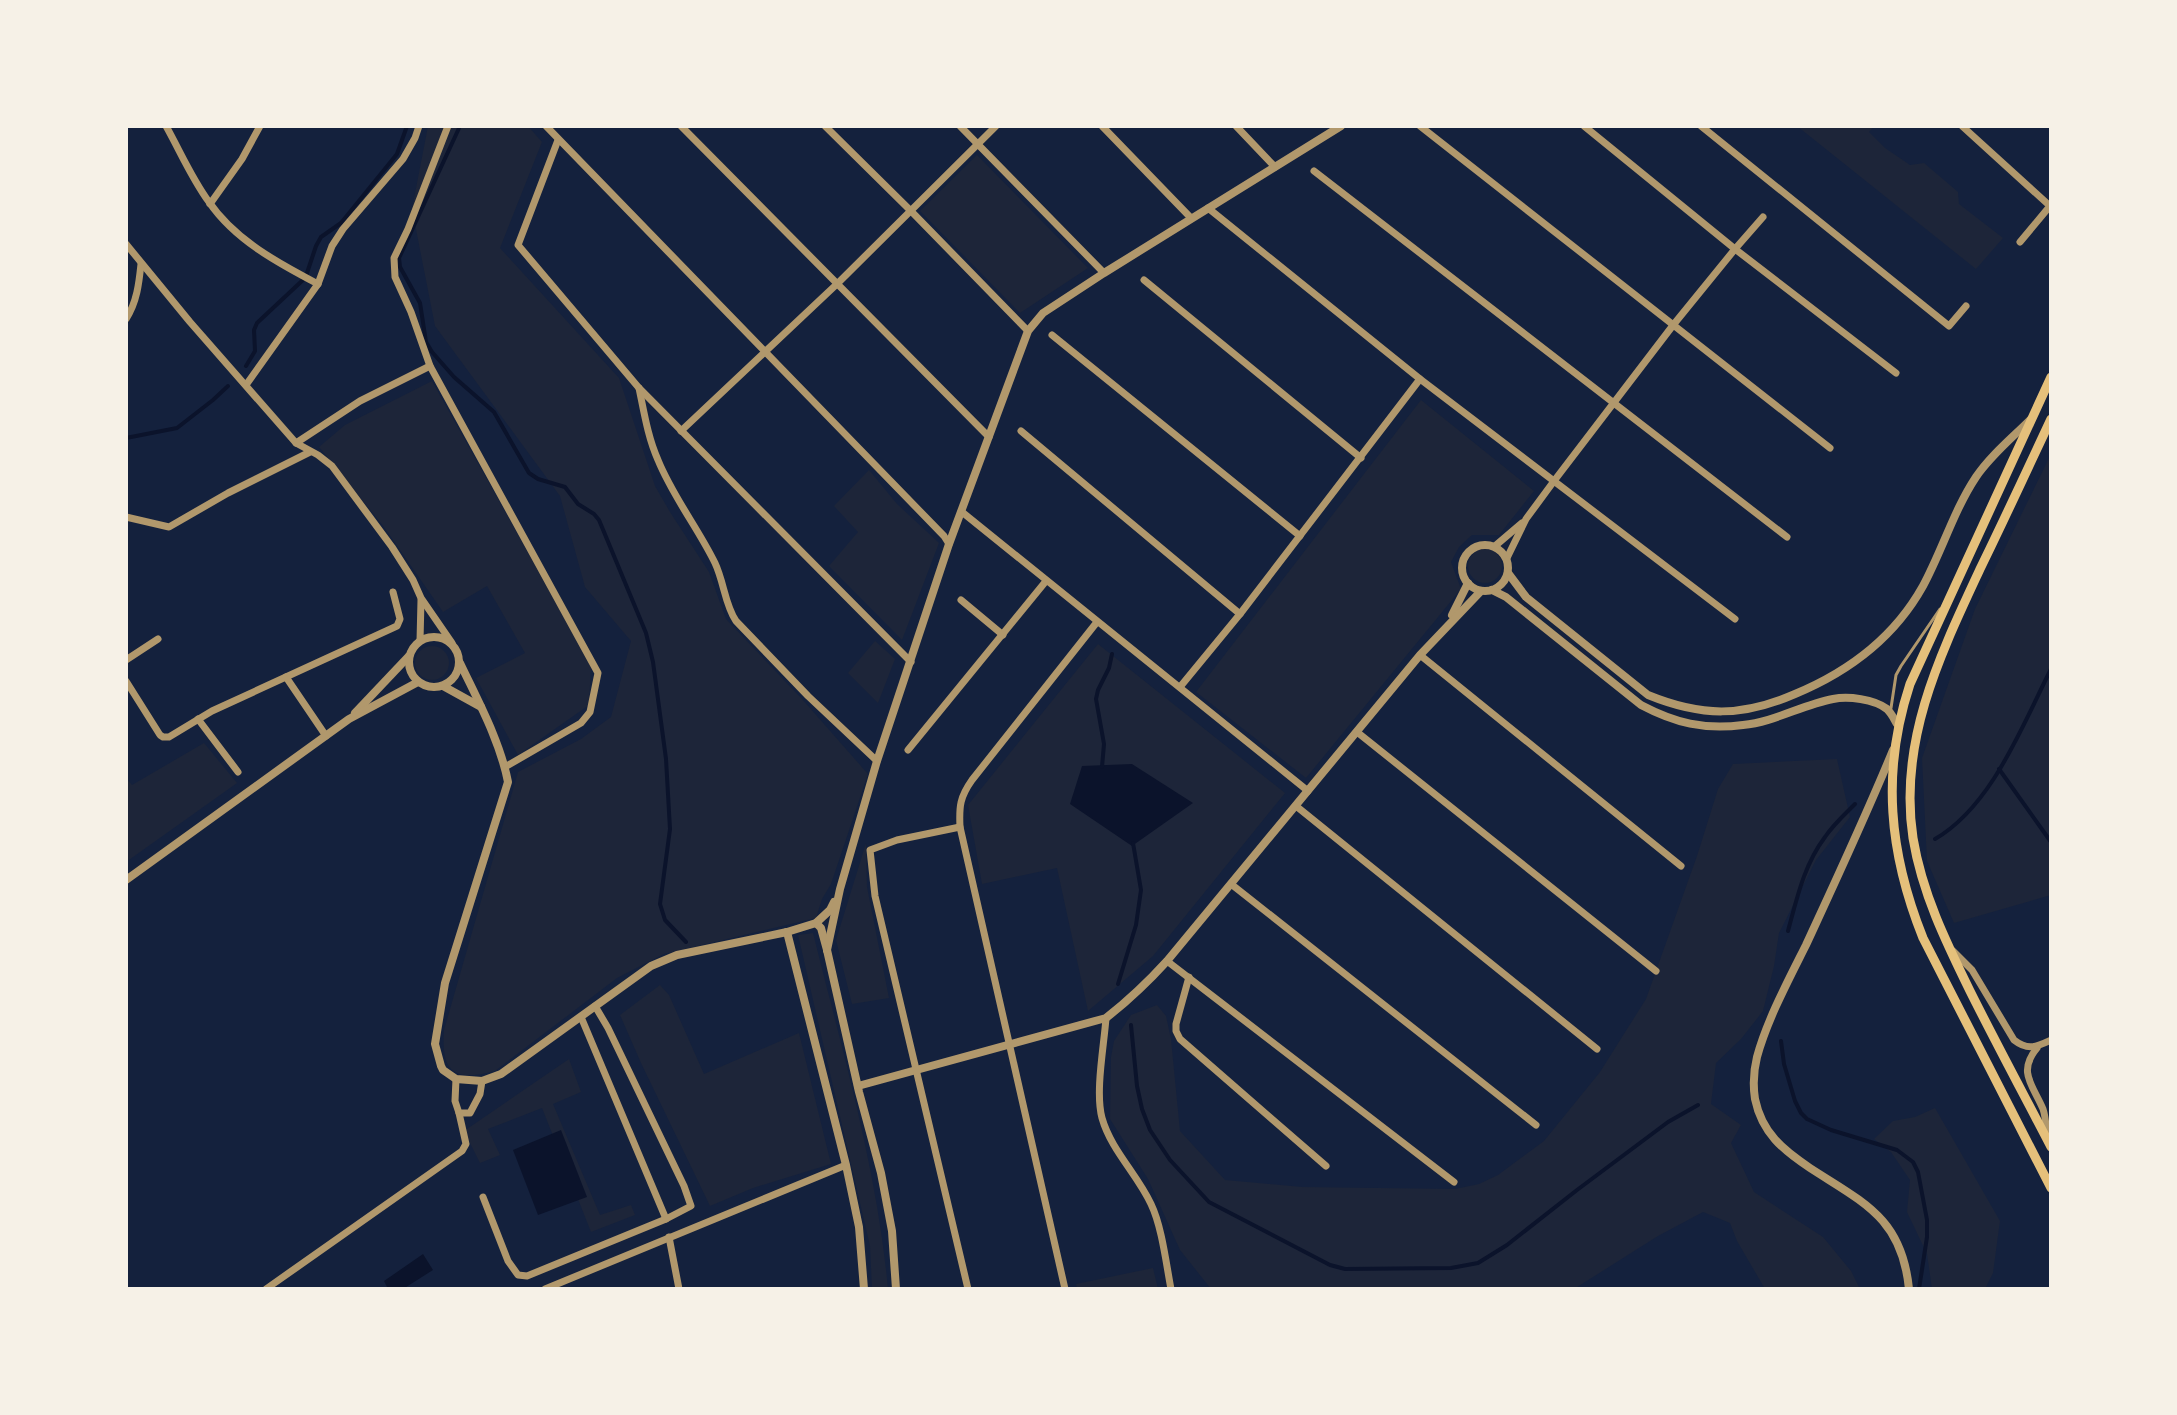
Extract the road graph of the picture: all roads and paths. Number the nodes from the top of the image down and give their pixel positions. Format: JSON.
{"nodes":[{"id":1,"x":166,"y":126,"type":"edge"},
{"id":2,"x":260,"y":126,"type":"edge"},
{"id":3,"x":419,"y":126,"type":"edge"},
{"id":4,"x":448,"y":126,"type":"edge"},
{"id":5,"x":546,"y":126,"type":"edge"},
{"id":6,"x":681,"y":126,"type":"edge"},
{"id":7,"x":825,"y":126,"type":"edge"},
{"id":8,"x":960,"y":126,"type":"edge"},
{"id":9,"x":996,"y":126,"type":"edge"},
{"id":10,"x":1102,"y":126,"type":"edge"},
{"id":11,"x":1236,"y":126,"type":"edge"},
{"id":12,"x":1341,"y":126,"type":"edge"},
{"id":13,"x":1420,"y":126,"type":"edge"},
{"id":14,"x":1584,"y":126,"type":"edge"},
{"id":15,"x":1701,"y":126,"type":"edge"},
{"id":16,"x":1962,"y":126,"type":"edge"},
{"id":17,"x":558,"y":140,"type":"junction"},
{"id":18,"x":978,"y":144,"type":"junction"},
{"id":19,"x":1275,"y":167,"type":"junction"},
{"id":20,"x":1314,"y":171,"type":"dead end"},
{"id":21,"x":210,"y":204,"type":"junction"},
{"id":22,"x":1208,"y":208,"type":"junction"},
{"id":23,"x":911,"y":211,"type":"junction"},
{"id":24,"x":1763,"y":217,"type":"dead end"},
{"id":25,"x":1191,"y":218,"type":"junction"},
{"id":26,"x":2020,"y":242,"type":"dead end"},
{"id":27,"x":126,"y":244,"type":"edge"},
{"id":28,"x":1735,"y":249,"type":"junction"},
{"id":29,"x":141,"y":264,"type":"junction"},
{"id":30,"x":1104,"y":273,"type":"junction"},
{"id":31,"x":1144,"y":280,"type":"dead end"},
{"id":32,"x":838,"y":283,"type":"junction"},
{"id":33,"x":318,"y":284,"type":"junction"},
{"id":34,"x":1966,"y":306,"type":"dead end"},
{"id":35,"x":126,"y":319,"type":"edge"},
{"id":36,"x":1674,"y":324,"type":"junction"},
{"id":37,"x":1028,"y":331,"type":"junction"},
{"id":38,"x":1052,"y":335,"type":"dead end"},
{"id":39,"x":765,"y":352,"type":"junction"},
{"id":40,"x":430,"y":366,"type":"junction"},
{"id":41,"x":1896,"y":373,"type":"dead end"},
{"id":42,"x":2051,"y":377,"type":"edge"},
{"id":43,"x":1420,"y":379,"type":"junction"},
{"id":44,"x":246,"y":385,"type":"junction"},
{"id":45,"x":639,"y":388,"type":"junction"},
{"id":46,"x":1614,"y":403,"type":"junction"},
{"id":47,"x":2031,"y":419,"type":"junction"},
{"id":48,"x":2051,"y":419,"type":"edge"},
{"id":49,"x":681,"y":431,"type":"junction"},
{"id":50,"x":1021,"y":431,"type":"dead end"},
{"id":51,"x":989,"y":437,"type":"junction"},
{"id":52,"x":296,"y":443,"type":"junction"},
{"id":53,"x":1830,"y":448,"type":"dead end"},
{"id":54,"x":310,"y":452,"type":"junction"},
{"id":55,"x":1361,"y":458,"type":"junction"},
{"id":56,"x":1554,"y":481,"type":"junction"},
{"id":57,"x":962,"y":512,"type":"junction"},
{"id":58,"x":126,"y":517,"type":"edge"},
{"id":59,"x":1526,"y":519,"type":"junction"},
{"id":60,"x":1300,"y":536,"type":"junction"},
{"id":61,"x":1787,"y":537,"type":"dead end"},
{"id":62,"x":949,"y":544,"type":"junction"},
{"id":63,"x":1495,"y":546,"type":"junction"},
{"id":64,"x":1507,"y":558,"type":"junction"},
{"id":65,"x":1508,"y":573,"type":"junction"},
{"id":66,"x":1046,"y":581,"type":"junction"},
{"id":67,"x":1468,"y":583,"type":"junction"},
{"id":68,"x":1492,"y":590,"type":"junction"},
{"id":69,"x":1481,"y":591,"type":"junction"},
{"id":70,"x":393,"y":592,"type":"dead end"},
{"id":71,"x":1949,"y":596,"type":"junction"},
{"id":72,"x":421,"y":598,"type":"junction"},
{"id":73,"x":961,"y":600,"type":"dead end"},
{"id":74,"x":1240,"y":614,"type":"junction"},
{"id":75,"x":1735,"y":619,"type":"dead end"},
{"id":76,"x":1097,"y":622,"type":"junction"},
{"id":77,"x":1448,"y":623,"type":"junction"},
{"id":78,"x":1003,"y":635,"type":"junction"},
{"id":79,"x":158,"y":639,"type":"dead end"},
{"id":80,"x":420,"y":641,"type":"junction"},
{"id":81,"x":452,"y":643,"type":"junction"},
{"id":82,"x":410,"y":655,"type":"junction"},
{"id":83,"x":1420,"y":655,"type":"junction"},
{"id":84,"x":126,"y":660,"type":"edge"},
{"id":85,"x":911,"y":662,"type":"junction"},
{"id":86,"x":460,"y":663,"type":"junction"},
{"id":87,"x":286,"y":677,"type":"junction"},
{"id":88,"x":126,"y":681,"type":"edge"},
{"id":89,"x":418,"y":682,"type":"junction"},
{"id":90,"x":443,"y":686,"type":"junction"},
{"id":91,"x":1180,"y":687,"type":"junction"},
{"id":92,"x":481,"y":707,"type":"junction"},
{"id":93,"x":1890,"y":713,"type":"junction"},
{"id":94,"x":198,"y":719,"type":"junction"},
{"id":95,"x":349,"y":719,"type":"junction"},
{"id":96,"x":1897,"y":724,"type":"junction"},
{"id":97,"x":1357,"y":732,"type":"junction"},
{"id":98,"x":326,"y":736,"type":"junction"},
{"id":99,"x":908,"y":750,"type":"dead end"},
{"id":100,"x":1893,"y":750,"type":"junction"},
{"id":101,"x":877,"y":761,"type":"junction"},
{"id":102,"x":505,"y":767,"type":"junction"},
{"id":103,"x":238,"y":772,"type":"dead end"},
{"id":104,"x":1308,"y":791,"type":"junction"},
{"id":105,"x":1296,"y":806,"type":"junction"},
{"id":106,"x":960,"y":827,"type":"junction"},
{"id":107,"x":1681,"y":866,"type":"dead end"},
{"id":108,"x":126,"y":880,"type":"edge"},
{"id":109,"x":1231,"y":884,"type":"junction"},
{"id":110,"x":840,"y":889,"type":"junction"},
{"id":111,"x":816,"y":923,"type":"junction"},
{"id":112,"x":787,"y":932,"type":"junction"},
{"id":113,"x":1948,"y":946,"type":"junction"},
{"id":114,"x":827,"y":950,"type":"junction"},
{"id":115,"x":1167,"y":961,"type":"junction"},
{"id":116,"x":1656,"y":971,"type":"dead end"},
{"id":117,"x":1189,"y":977,"type":"junction"},
{"id":118,"x":595,"y":1006,"type":"junction"},
{"id":119,"x":581,"y":1017,"type":"junction"},
{"id":120,"x":1106,"y":1018,"type":"junction"},
{"id":121,"x":2051,"y":1040,"type":"edge"},
{"id":122,"x":1011,"y":1045,"type":"junction"},
{"id":123,"x":2038,"y":1046,"type":"junction"},
{"id":124,"x":1597,"y":1049,"type":"dead end"},
{"id":125,"x":917,"y":1070,"type":"junction"},
{"id":126,"x":456,"y":1079,"type":"junction"},
{"id":127,"x":482,"y":1081,"type":"junction"},
{"id":128,"x":858,"y":1086,"type":"junction"},
{"id":129,"x":459,"y":1113,"type":"junction"},
{"id":130,"x":470,"y":1113,"type":"junction"},
{"id":131,"x":1536,"y":1125,"type":"dead end"},
{"id":132,"x":464,"y":1129,"type":"junction"},
{"id":133,"x":2049,"y":1143,"type":"edge"},
{"id":134,"x":846,"y":1165,"type":"junction"},
{"id":135,"x":1326,"y":1166,"type":"dead end"},
{"id":136,"x":1454,"y":1182,"type":"dead end"},
{"id":137,"x":2051,"y":1188,"type":"edge"},
{"id":138,"x":483,"y":1197,"type":"dead end"},
{"id":139,"x":666,"y":1219,"type":"junction"},
{"id":140,"x":669,"y":1237,"type":"junction"},
{"id":141,"x":266,"y":1289,"type":"edge"},
{"id":142,"x":545,"y":1289,"type":"edge"},
{"id":143,"x":679,"y":1289,"type":"edge"},
{"id":144,"x":864,"y":1289,"type":"edge"},
{"id":145,"x":896,"y":1289,"type":"edge"},
{"id":146,"x":968,"y":1289,"type":"edge"},
{"id":147,"x":1065,"y":1289,"type":"edge"},
{"id":148,"x":1171,"y":1289,"type":"edge"},
{"id":149,"x":1909,"y":1289,"type":"edge"}],
"edges":[{"from":1,"to":21,"type":"street"},
{"from":2,"to":21,"type":"street"},
{"from":3,"to":33,"type":"street"},
{"from":4,"to":40,"type":"street"},
{"from":5,"to":17,"type":"street"},
{"from":6,"to":32,"type":"street"},
{"from":7,"to":23,"type":"street"},
{"from":8,"to":18,"type":"street"},
{"from":9,"to":18,"type":"street"},
{"from":10,"to":25,"type":"street"},
{"from":11,"to":19,"type":"street"},
{"from":12,"to":19,"type":"street"},
{"from":13,"to":36,"type":"street"},
{"from":14,"to":28,"type":"street"},
{"from":15,"to":34,"type":"street"},
{"from":16,"to":26,"type":"street"},
{"from":17,"to":39,"type":"street"},
{"from":17,"to":45,"type":"street"},
{"from":18,"to":23,"type":"street"},
{"from":18,"to":30,"type":"street"},
{"from":19,"to":22,"type":"street"},
{"from":20,"to":46,"type":"street"},
{"from":21,"to":33,"type":"street"},
{"from":22,"to":25,"type":"street"},
{"from":22,"to":43,"type":"street"},
{"from":23,"to":32,"type":"street"},
{"from":23,"to":37,"type":"street"},
{"from":24,"to":28,"type":"street"},
{"from":25,"to":30,"type":"street"},
{"from":27,"to":29,"type":"street"},
{"from":28,"to":36,"type":"street"},
{"from":28,"to":41,"type":"street"},
{"from":29,"to":35,"type":"street"},
{"from":29,"to":44,"type":"street"},
{"from":30,"to":37,"type":"street"},
{"from":31,"to":55,"type":"street"},
{"from":32,"to":39,"type":"street"},
{"from":32,"to":51,"type":"street"},
{"from":33,"to":44,"type":"street"},
{"from":36,"to":46,"type":"street"},
{"from":36,"to":53,"type":"street"},
{"from":37,"to":51,"type":"street"},
{"from":38,"to":60,"type":"street"},
{"from":39,"to":49,"type":"street"},
{"from":39,"to":62,"type":"street"},
{"from":40,"to":52,"type":"street"},
{"from":40,"to":102,"type":"street"},
{"from":42,"to":47,"type":"main road"},
{"from":43,"to":55,"type":"street"},
{"from":43,"to":56,"type":"street"},
{"from":44,"to":52,"type":"street"},
{"from":45,"to":49,"type":"street"},
{"from":45,"to":101,"type":"street"},
{"from":46,"to":56,"type":"street"},
{"from":46,"to":61,"type":"street"},
{"from":47,"to":65,"type":"street"},
{"from":47,"to":71,"type":"main road"},
{"from":48,"to":113,"type":"main road"},
{"from":49,"to":85,"type":"street"},
{"from":50,"to":74,"type":"street"},
{"from":51,"to":57,"type":"street"},
{"from":52,"to":54,"type":"street"},
{"from":54,"to":58,"type":"street"},
{"from":54,"to":72,"type":"street"},
{"from":55,"to":60,"type":"street"},
{"from":56,"to":59,"type":"street"},
{"from":56,"to":75,"type":"street"},
{"from":57,"to":62,"type":"street"},
{"from":57,"to":66,"type":"street"},
{"from":59,"to":63,"type":"street"},
{"from":59,"to":64,"type":"street"},
{"from":60,"to":74,"type":"street"},
{"from":62,"to":85,"type":"street"},
{"from":63,"to":64,"type":"street"},
{"from":63,"to":67,"type":"street"},
{"from":64,"to":65,"type":"street"},
{"from":65,"to":68,"type":"street"},
{"from":66,"to":76,"type":"street"},
{"from":66,"to":78,"type":"street"},
{"from":67,"to":69,"type":"street"},
{"from":67,"to":77,"type":"street"},
{"from":68,"to":69,"type":"street"},
{"from":68,"to":93,"type":"street"},
{"from":69,"to":77,"type":"street"},
{"from":70,"to":87,"type":"street"},
{"from":71,"to":93,"type":"lane"},
{"from":71,"to":96,"type":"main road"},
{"from":72,"to":80,"type":"street"},
{"from":72,"to":81,"type":"street"},
{"from":73,"to":78,"type":"street"},
{"from":74,"to":91,"type":"street"},
{"from":76,"to":91,"type":"street"},
{"from":76,"to":106,"type":"street"},
{"from":77,"to":83,"type":"street"},
{"from":78,"to":99,"type":"street"},
{"from":79,"to":84,"type":"street"},
{"from":80,"to":81,"type":"street"},
{"from":80,"to":82,"type":"street"},
{"from":81,"to":86,"type":"street"},
{"from":82,"to":89,"type":"street"},
{"from":82,"to":95,"type":"street"},
{"from":83,"to":97,"type":"street"},
{"from":83,"to":107,"type":"street"},
{"from":85,"to":101,"type":"street"},
{"from":86,"to":90,"type":"street"},
{"from":86,"to":92,"type":"street"},
{"from":87,"to":94,"type":"street"},
{"from":87,"to":98,"type":"street"},
{"from":88,"to":94,"type":"street"},
{"from":89,"to":90,"type":"street"},
{"from":89,"to":95,"type":"street"},
{"from":90,"to":92,"type":"street"},
{"from":91,"to":104,"type":"street"},
{"from":92,"to":102,"type":"street"},
{"from":93,"to":96,"type":"street"},
{"from":94,"to":103,"type":"street"},
{"from":95,"to":98,"type":"street"},
{"from":96,"to":100,"type":"main road"},
{"from":97,"to":104,"type":"street"},
{"from":97,"to":116,"type":"street"},
{"from":98,"to":108,"type":"street"},
{"from":100,"to":137,"type":"main road"},
{"from":100,"to":149,"type":"street"},
{"from":101,"to":110,"type":"street"},
{"from":102,"to":126,"type":"street"},
{"from":104,"to":105,"type":"street"},
{"from":105,"to":109,"type":"street"},
{"from":105,"to":124,"type":"street"},
{"from":106,"to":122,"type":"street"},
{"from":106,"to":125,"type":"street"},
{"from":109,"to":115,"type":"street"},
{"from":109,"to":131,"type":"street"},
{"from":110,"to":111,"type":"street"},
{"from":110,"to":114,"type":"street"},
{"from":111,"to":112,"type":"street"},
{"from":111,"to":114,"type":"street"},
{"from":112,"to":118,"type":"street"},
{"from":112,"to":134,"type":"street"},
{"from":113,"to":123,"type":"street"},
{"from":113,"to":133,"type":"main road"},
{"from":114,"to":128,"type":"street"},
{"from":115,"to":117,"type":"street"},
{"from":115,"to":120,"type":"street"},
{"from":117,"to":135,"type":"street"},
{"from":117,"to":136,"type":"street"},
{"from":118,"to":119,"type":"street"},
{"from":118,"to":139,"type":"street"},
{"from":119,"to":127,"type":"street"},
{"from":119,"to":139,"type":"street"},
{"from":120,"to":122,"type":"street"},
{"from":120,"to":148,"type":"street"},
{"from":121,"to":123,"type":"street"},
{"from":122,"to":125,"type":"street"},
{"from":122,"to":147,"type":"street"},
{"from":123,"to":133,"type":"street"},
{"from":125,"to":128,"type":"street"},
{"from":125,"to":146,"type":"street"},
{"from":126,"to":127,"type":"street"},
{"from":126,"to":129,"type":"street"},
{"from":127,"to":130,"type":"street"},
{"from":128,"to":145,"type":"street"},
{"from":129,"to":130,"type":"street"},
{"from":129,"to":132,"type":"street"},
{"from":130,"to":132,"type":"street"},
{"from":132,"to":141,"type":"street"},
{"from":134,"to":140,"type":"street"},
{"from":134,"to":144,"type":"street"},
{"from":138,"to":139,"type":"street"},
{"from":140,"to":142,"type":"street"},
{"from":140,"to":143,"type":"street"}]}
